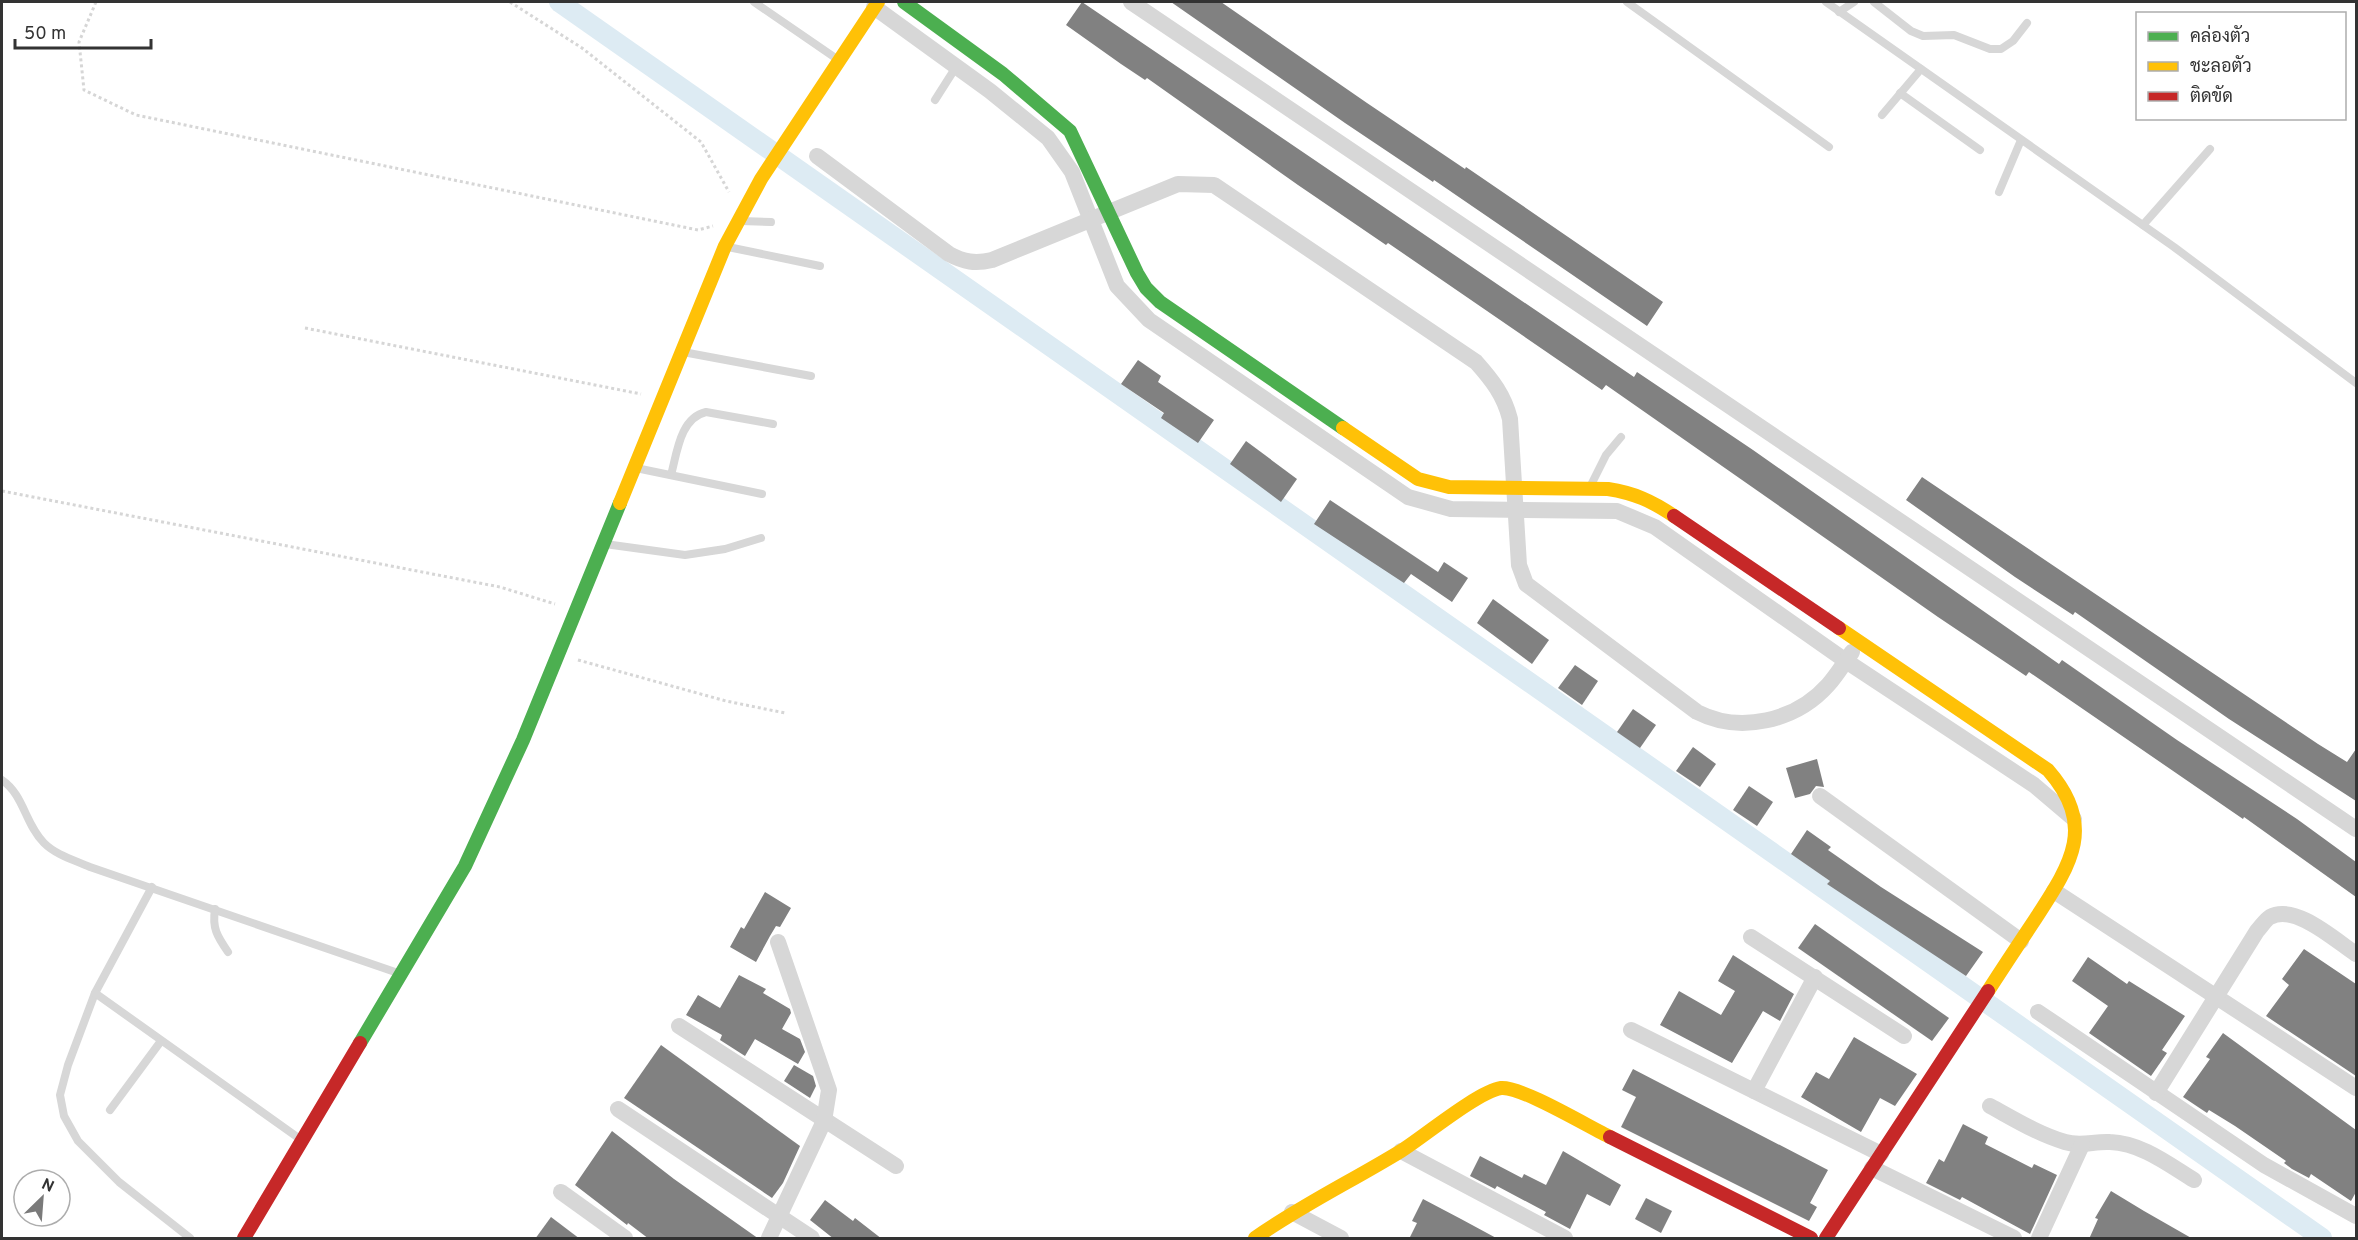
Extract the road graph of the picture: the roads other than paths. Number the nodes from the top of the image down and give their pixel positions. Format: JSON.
{"nodes":[{"id":1,"x":754,"y":2,"type":"edge"},
{"id":2,"x":904,"y":2,"type":"edge"},
{"id":3,"x":1131,"y":2,"type":"edge"},
{"id":4,"x":1627,"y":2,"type":"edge"},
{"id":5,"x":1826,"y":2,"type":"edge"},
{"id":6,"x":1854,"y":2,"type":"edge"},
{"id":7,"x":1874,"y":2,"type":"edge"},
{"id":8,"x":876,"y":4,"type":"edge"},
{"id":9,"x":1839,"y":12,"type":"junction"},
{"id":10,"x":2027,"y":23,"type":"dead end"},
{"id":11,"x":839,"y":60,"type":"junction"},
{"id":12,"x":956,"y":67,"type":"junction"},
{"id":13,"x":1921,"y":69,"type":"junction"},
{"id":14,"x":1003,"y":74,"type":"junction"},
{"id":15,"x":990,"y":91,"type":"junction"},
{"id":16,"x":1900,"y":93,"type":"junction"},
{"id":17,"x":935,"y":100,"type":"dead end"},
{"id":18,"x":1882,"y":115,"type":"dead end"},
{"id":19,"x":2021,"y":140,"type":"junction"},
{"id":20,"x":1829,"y":147,"type":"dead end"},
{"id":21,"x":2210,"y":149,"type":"dead end"},
{"id":22,"x":1980,"y":150,"type":"dead end"},
{"id":23,"x":817,"y":156,"type":"dead end"},
{"id":24,"x":1999,"y":192,"type":"dead end"},
{"id":25,"x":1110,"y":212,"type":"junction"},
{"id":26,"x":737,"y":220,"type":"junction"},
{"id":27,"x":1091,"y":220,"type":"junction"},
{"id":28,"x":771,"y":222,"type":"dead end"},
{"id":29,"x":2143,"y":225,"type":"junction"},
{"id":30,"x":725,"y":246,"type":"junction"},
{"id":31,"x":820,"y":266,"type":"dead end"},
{"id":32,"x":682,"y":351,"type":"junction"},
{"id":33,"x":811,"y":376,"type":"dead end"},
{"id":34,"x":2356,"y":383,"type":"edge"},
{"id":35,"x":773,"y":424,"type":"dead end"},
{"id":36,"x":1621,"y":437,"type":"dead end"},
{"id":37,"x":636,"y":468,"type":"junction"},
{"id":38,"x":671,"y":475,"type":"junction"},
{"id":39,"x":1516,"y":486,"type":"junction"},
{"id":40,"x":1589,"y":488,"type":"junction"},
{"id":41,"x":762,"y":494,"type":"dead end"},
{"id":42,"x":1515,"y":509,"type":"junction"},
{"id":43,"x":760,"y":538,"type":"dead end"},
{"id":44,"x":604,"y":544,"type":"junction"},
{"id":45,"x":1860,"y":641,"type":"junction"},
{"id":46,"x":1846,"y":661,"type":"junction"},
{"id":47,"x":2,"y":780,"type":"edge"},
{"id":48,"x":1820,"y":796,"type":"dead end"},
{"id":49,"x":2074,"y":819,"type":"junction"},
{"id":50,"x":2356,"y":829,"type":"edge"},
{"id":51,"x":152,"y":887,"type":"junction"},
{"id":52,"x":2054,"y":891,"type":"junction"},
{"id":53,"x":215,"y":909,"type":"junction"},
{"id":54,"x":1751,"y":937,"type":"dead end"},
{"id":55,"x":2021,"y":941,"type":"junction"},
{"id":56,"x":778,"y":942,"type":"dead end"},
{"id":57,"x":228,"y":952,"type":"dead end"},
{"id":58,"x":2356,"y":954,"type":"edge"},
{"id":59,"x":401,"y":974,"type":"junction"},
{"id":60,"x":1815,"y":977,"type":"junction"},
{"id":61,"x":95,"y":993,"type":"junction"},
{"id":62,"x":2217,"y":997,"type":"junction"},
{"id":63,"x":2038,"y":1012,"type":"dead end"},
{"id":64,"x":679,"y":1026,"type":"dead end"},
{"id":65,"x":1630,"y":1030,"type":"dead end"},
{"id":66,"x":1904,"y":1036,"type":"dead end"},
{"id":67,"x":161,"y":1041,"type":"junction"},
{"id":68,"x":2356,"y":1088,"type":"edge"},
{"id":69,"x":1754,"y":1091,"type":"junction"},
{"id":70,"x":2156,"y":1093,"type":"junction"},
{"id":71,"x":1990,"y":1106,"type":"dead end"},
{"id":72,"x":618,"y":1109,"type":"dead end"},
{"id":73,"x":110,"y":1110,"type":"dead end"},
{"id":74,"x":824,"y":1121,"type":"junction"},
{"id":75,"x":302,"y":1141,"type":"junction"},
{"id":76,"x":2082,"y":1145,"type":"junction"},
{"id":77,"x":1401,"y":1151,"type":"junction"},
{"id":78,"x":1877,"y":1161,"type":"junction"},
{"id":79,"x":896,"y":1166,"type":"dead end"},
{"id":80,"x":2194,"y":1179,"type":"dead end"},
{"id":81,"x":561,"y":1192,"type":"dead end"},
{"id":82,"x":1292,"y":1212,"type":"junction"},
{"id":83,"x":2356,"y":1216,"type":"edge"},
{"id":84,"x":777,"y":1217,"type":"junction"},
{"id":85,"x":190,"y":1239,"type":"edge"},
{"id":86,"x":244,"y":1239,"type":"edge"},
{"id":87,"x":625,"y":1239,"type":"edge"},
{"id":88,"x":769,"y":1239,"type":"edge"},
{"id":89,"x":812,"y":1239,"type":"edge"},
{"id":90,"x":1255,"y":1239,"type":"edge"},
{"id":91,"x":1341,"y":1239,"type":"edge"},
{"id":92,"x":1565,"y":1239,"type":"edge"},
{"id":93,"x":1811,"y":1239,"type":"edge"},
{"id":94,"x":1826,"y":1239,"type":"edge"},
{"id":95,"x":2014,"y":1239,"type":"edge"},
{"id":96,"x":2039,"y":1239,"type":"edge"}],
"edges":[{"from":1,"to":11,"type":"lane"},
{"from":2,"to":14,"type":"street"},
{"from":3,"to":50,"type":"street"},
{"from":4,"to":20,"type":"lane"},
{"from":5,"to":9,"type":"lane"},
{"from":6,"to":9,"type":"lane"},
{"from":7,"to":10,"type":"lane"},
{"from":8,"to":11,"type":"street"},
{"from":8,"to":12,"type":"street"},
{"from":9,"to":13,"type":"lane"},
{"from":11,"to":26,"type":"street"},
{"from":12,"to":15,"type":"street"},
{"from":12,"to":17,"type":"lane"},
{"from":13,"to":16,"type":"lane"},
{"from":13,"to":19,"type":"lane"},
{"from":14,"to":15,"type":"street"},
{"from":14,"to":25,"type":"street"},
{"from":15,"to":27,"type":"street"},
{"from":16,"to":18,"type":"lane"},
{"from":16,"to":22,"type":"lane"},
{"from":19,"to":24,"type":"lane"},
{"from":19,"to":29,"type":"lane"},
{"from":21,"to":29,"type":"lane"},
{"from":23,"to":27,"type":"street"},
{"from":25,"to":27,"type":"street"},
{"from":25,"to":39,"type":"street"},
{"from":25,"to":39,"type":"street"},
{"from":26,"to":28,"type":"lane"},
{"from":26,"to":30,"type":"street"},
{"from":27,"to":42,"type":"street"},
{"from":29,"to":34,"type":"lane"},
{"from":30,"to":31,"type":"lane"},
{"from":30,"to":32,"type":"street"},
{"from":32,"to":33,"type":"lane"},
{"from":32,"to":37,"type":"street"},
{"from":35,"to":38,"type":"lane"},
{"from":36,"to":40,"type":"lane"},
{"from":37,"to":38,"type":"lane"},
{"from":37,"to":44,"type":"street"},
{"from":38,"to":41,"type":"lane"},
{"from":39,"to":40,"type":"street"},
{"from":39,"to":42,"type":"street"},
{"from":40,"to":45,"type":"street"},
{"from":42,"to":46,"type":"street"},
{"from":42,"to":46,"type":"street"},
{"from":43,"to":44,"type":"lane"},
{"from":44,"to":59,"type":"street"},
{"from":45,"to":46,"type":"street"},
{"from":45,"to":49,"type":"street"},
{"from":46,"to":49,"type":"street"},
{"from":47,"to":51,"type":"lane"},
{"from":48,"to":55,"type":"street"},
{"from":49,"to":52,"type":"street"},
{"from":51,"to":53,"type":"lane"},
{"from":51,"to":61,"type":"lane"},
{"from":52,"to":55,"type":"street"},
{"from":52,"to":62,"type":"street"},
{"from":53,"to":57,"type":"lane"},
{"from":53,"to":59,"type":"lane"},
{"from":54,"to":60,"type":"street"},
{"from":55,"to":78,"type":"street"},
{"from":56,"to":74,"type":"street"},
{"from":58,"to":62,"type":"street"},
{"from":59,"to":75,"type":"street"},
{"from":60,"to":66,"type":"street"},
{"from":60,"to":69,"type":"street"},
{"from":61,"to":67,"type":"lane"},
{"from":61,"to":85,"type":"lane"},
{"from":62,"to":68,"type":"street"},
{"from":62,"to":70,"type":"street"},
{"from":63,"to":70,"type":"street"},
{"from":64,"to":74,"type":"street"},
{"from":65,"to":69,"type":"street"},
{"from":67,"to":73,"type":"lane"},
{"from":67,"to":75,"type":"lane"},
{"from":69,"to":78,"type":"street"},
{"from":70,"to":83,"type":"street"},
{"from":71,"to":76,"type":"street"},
{"from":72,"to":84,"type":"street"},
{"from":74,"to":79,"type":"street"},
{"from":74,"to":84,"type":"street"},
{"from":75,"to":86,"type":"street"},
{"from":76,"to":80,"type":"street"},
{"from":76,"to":96,"type":"street"},
{"from":77,"to":82,"type":"street"},
{"from":77,"to":92,"type":"street"},
{"from":77,"to":93,"type":"street"},
{"from":78,"to":94,"type":"street"},
{"from":78,"to":95,"type":"street"},
{"from":81,"to":87,"type":"street"},
{"from":82,"to":90,"type":"street"},
{"from":82,"to":91,"type":"street"},
{"from":84,"to":88,"type":"street"},
{"from":84,"to":89,"type":"street"}]}
